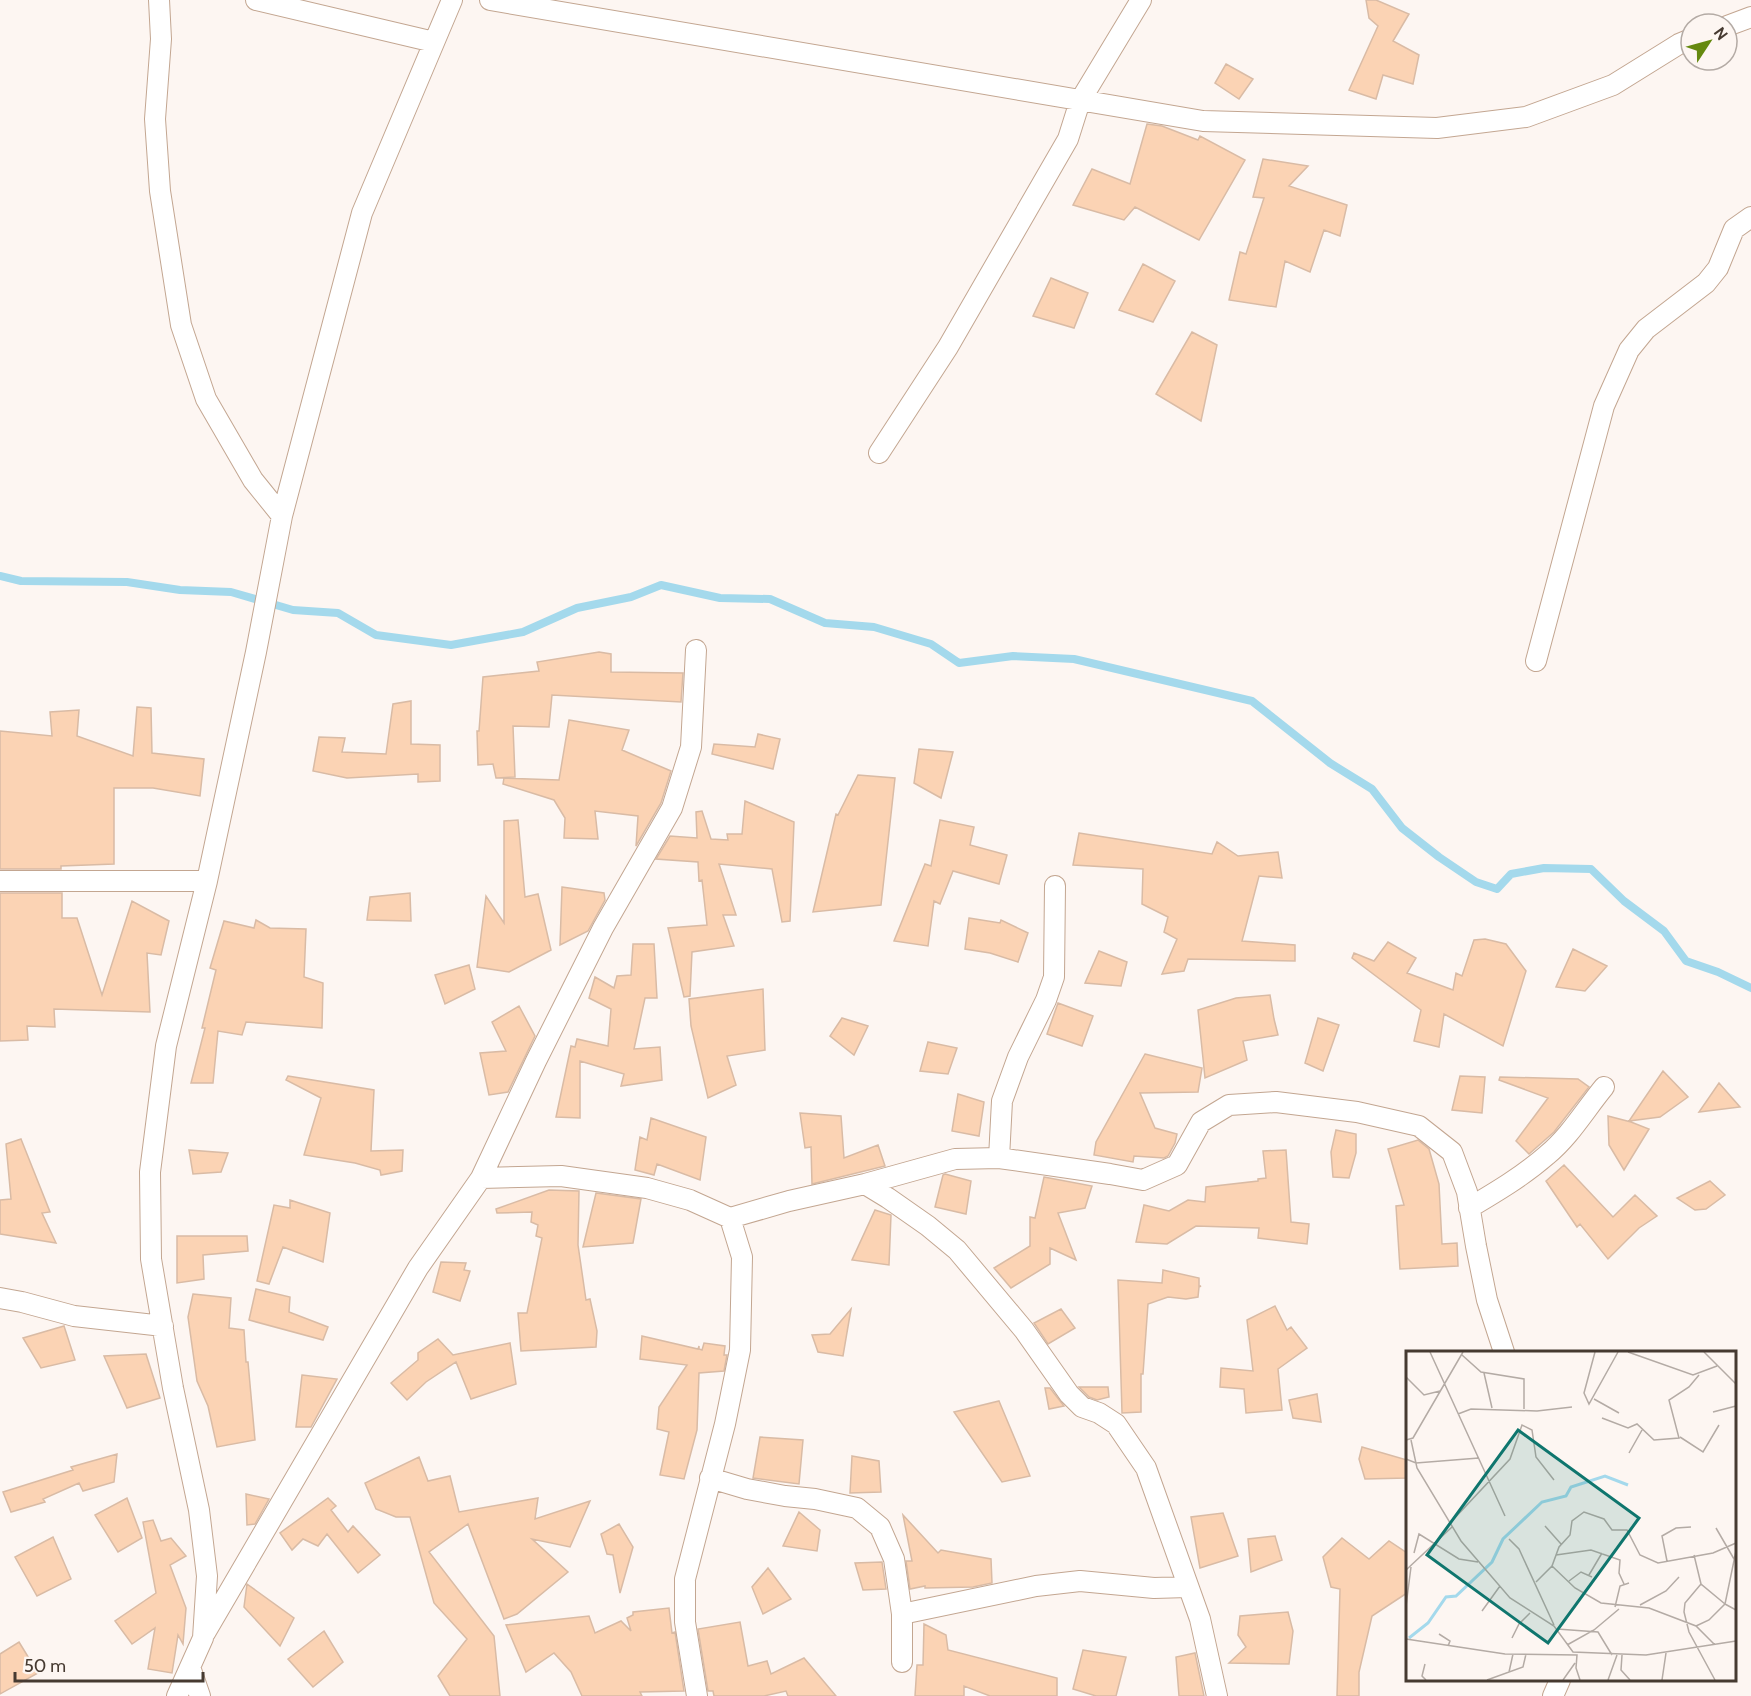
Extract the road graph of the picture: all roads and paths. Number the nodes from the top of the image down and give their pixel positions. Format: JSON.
{"nodes":[{"id":1,"x":159,"y":0,"type":"edge"},
{"id":2,"x":256,"y":0,"type":"edge"},
{"id":3,"x":452,"y":0,"type":"edge"},
{"id":4,"x":490,"y":0,"type":"edge"},
{"id":5,"x":1141,"y":0,"type":"edge"},
{"id":6,"x":434,"y":42,"type":"junction"},
{"id":7,"x":1679,"y":44,"type":"edge"},
{"id":8,"x":1080,"y":100,"type":"junction"},
{"id":9,"x":1751,"y":216,"type":"edge"},
{"id":10,"x":879,"y":453,"type":"dead end"},
{"id":11,"x":282,"y":516,"type":"junction"},
{"id":12,"x":696,"y":650,"type":"dead end"},
{"id":13,"x":1536,"y":662,"type":"dead end"},
{"id":14,"x":207,"y":880,"type":"junction"},
{"id":15,"x":0,"y":881,"type":"edge"},
{"id":16,"x":1055,"y":885,"type":"dead end"},
{"id":17,"x":1604,"y":1087,"type":"dead end"},
{"id":18,"x":999,"y":1158,"type":"junction"},
{"id":19,"x":481,"y":1178,"type":"junction"},
{"id":20,"x":865,"y":1184,"type":"junction"},
{"id":21,"x":1469,"y":1208,"type":"junction"},
{"id":22,"x":730,"y":1218,"type":"junction"},
{"id":23,"x":0,"y":1298,"type":"edge"},
{"id":24,"x":163,"y":1326,"type":"junction"},
{"id":25,"x":1503,"y":1351,"type":"edge"},
{"id":26,"x":710,"y":1478,"type":"junction"},
{"id":27,"x":1188,"y":1587,"type":"junction"},
{"id":28,"x":902,"y":1614,"type":"junction"},
{"id":29,"x":202,"y":1638,"type":"junction"},
{"id":30,"x":902,"y":1662,"type":"dead end"},
{"id":31,"x":190,"y":1666,"type":"junction"},
{"id":32,"x":1560,"y":1681,"type":"edge"},
{"id":33,"x":177,"y":1696,"type":"edge"},
{"id":34,"x":200,"y":1696,"type":"edge"},
{"id":35,"x":697,"y":1696,"type":"edge"},
{"id":36,"x":1217,"y":1696,"type":"edge"},
{"id":37,"x":1552,"y":1696,"type":"edge"}],
"edges":[{"from":1,"to":11,"type":"street"},
{"from":2,"to":6,"type":"street"},
{"from":3,"to":6,"type":"street"},
{"from":4,"to":8,"type":"street"},
{"from":5,"to":8,"type":"street"},
{"from":6,"to":11,"type":"street"},
{"from":7,"to":8,"type":"street"},
{"from":8,"to":10,"type":"street"},
{"from":9,"to":13,"type":"street"},
{"from":11,"to":14,"type":"street"},
{"from":12,"to":19,"type":"street"},
{"from":14,"to":15,"type":"street"},
{"from":14,"to":24,"type":"street"},
{"from":16,"to":18,"type":"street"},
{"from":17,"to":21,"type":"street"},
{"from":18,"to":20,"type":"street"},
{"from":18,"to":21,"type":"street"},
{"from":19,"to":22,"type":"street"},
{"from":19,"to":29,"type":"street"},
{"from":20,"to":22,"type":"street"},
{"from":20,"to":27,"type":"street"},
{"from":21,"to":25,"type":"street"},
{"from":22,"to":26,"type":"street"},
{"from":23,"to":24,"type":"street"},
{"from":24,"to":29,"type":"street"},
{"from":26,"to":28,"type":"street"},
{"from":26,"to":35,"type":"street"},
{"from":27,"to":28,"type":"street"},
{"from":27,"to":36,"type":"street"},
{"from":28,"to":30,"type":"street"},
{"from":29,"to":31,"type":"street"},
{"from":31,"to":33,"type":"street"},
{"from":31,"to":34,"type":"street"},
{"from":32,"to":37,"type":"street"}]}
